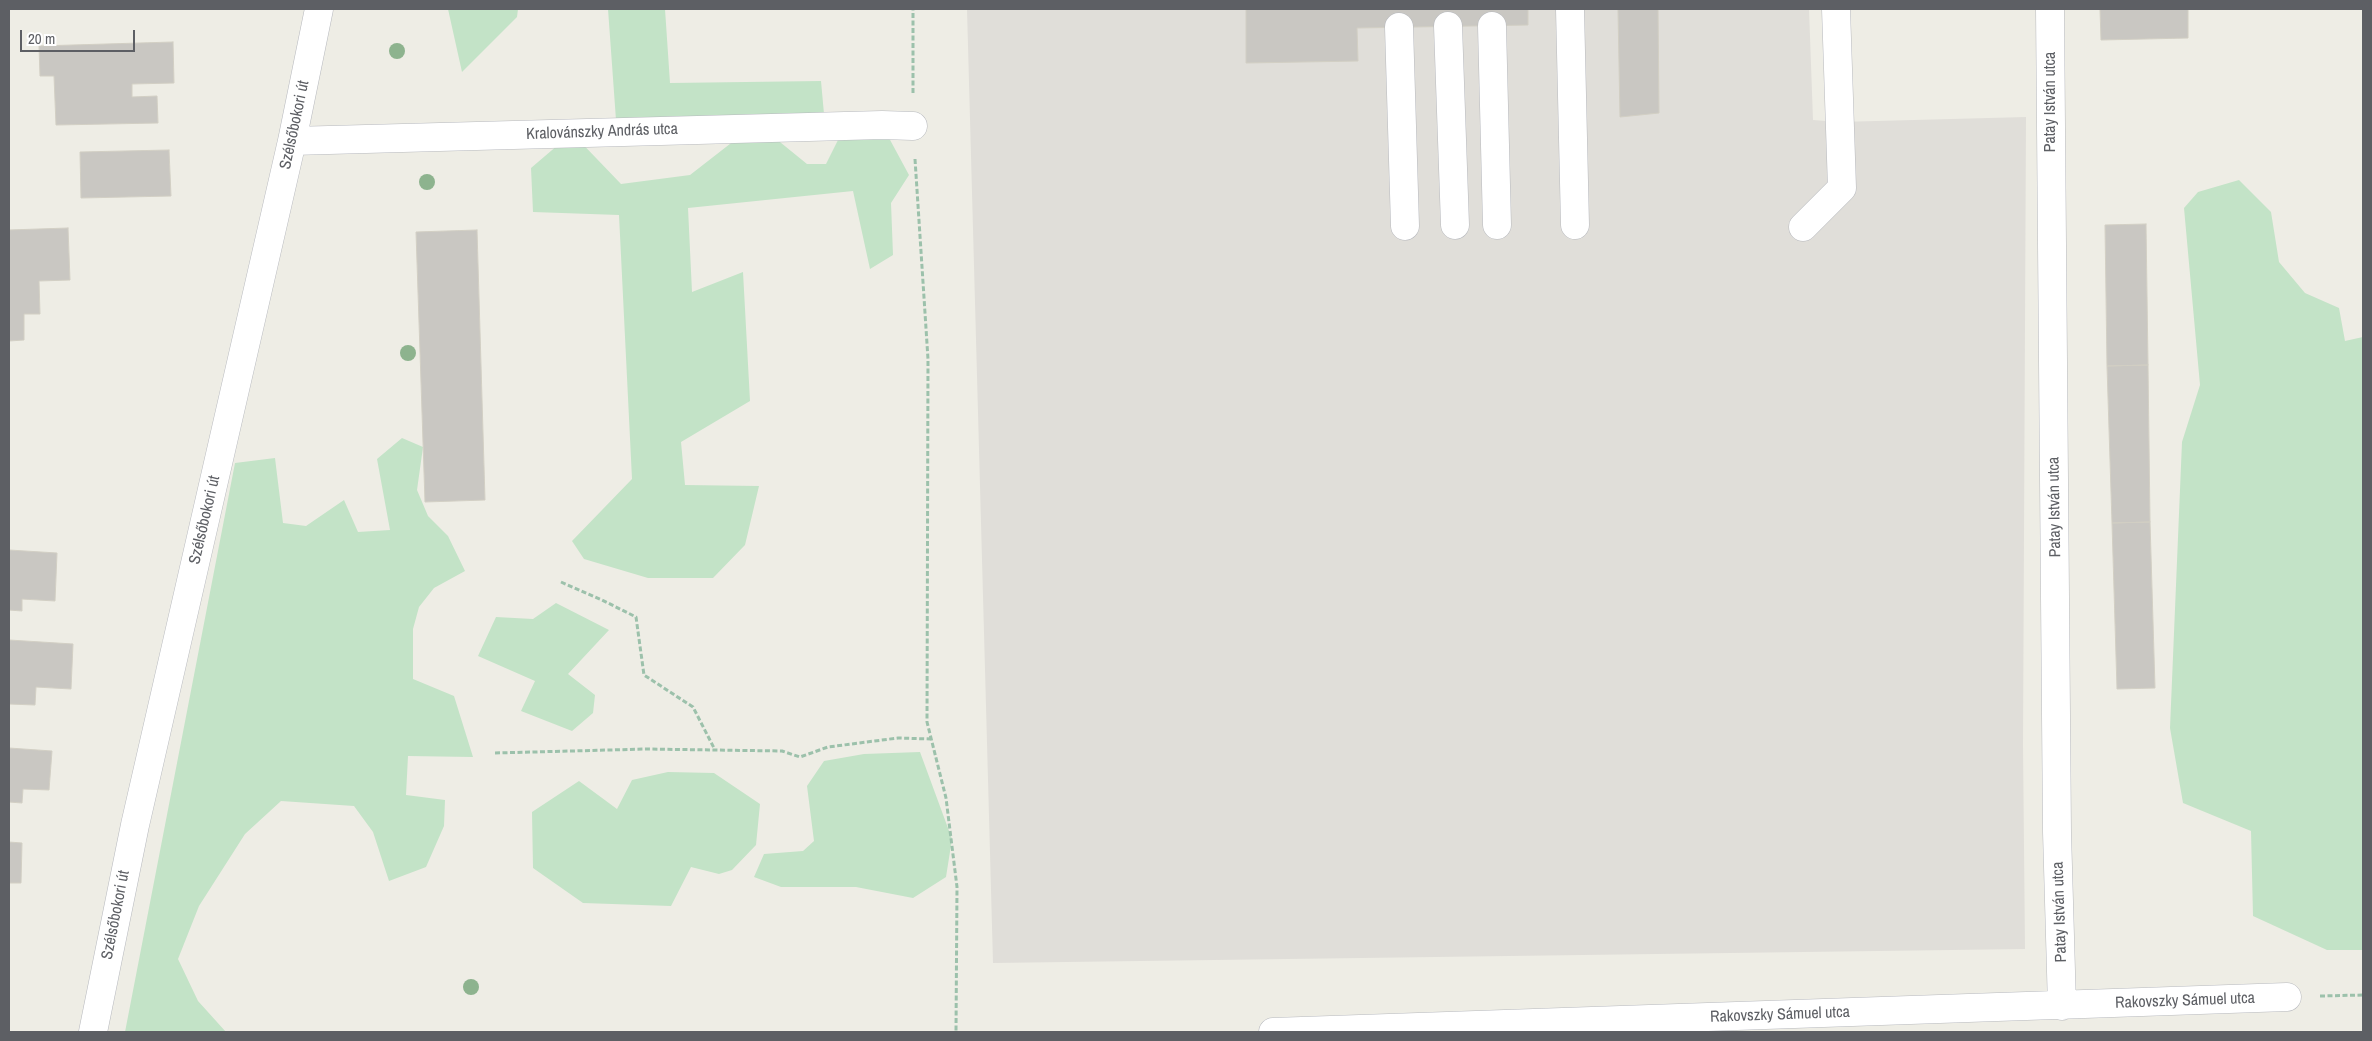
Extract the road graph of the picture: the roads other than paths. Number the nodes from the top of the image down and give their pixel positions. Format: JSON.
{"nodes":[{"id":1,"x":319,"y":9,"type":"edge"},
{"id":2,"x":1570,"y":9,"type":"edge"},
{"id":3,"x":1836,"y":9,"type":"edge"},
{"id":4,"x":2050,"y":9,"type":"edge"},
{"id":5,"x":1448,"y":26,"type":"dead end"},
{"id":6,"x":1492,"y":26,"type":"dead end"},
{"id":7,"x":1399,"y":27,"type":"dead end"},
{"id":8,"x":913,"y":126,"type":"road end"},
{"id":9,"x":292,"y":141,"type":"junction"},
{"id":10,"x":1455,"y":225,"type":"dead end"},
{"id":11,"x":1497,"y":225,"type":"dead end"},
{"id":12,"x":1575,"y":225,"type":"dead end"},
{"id":13,"x":1405,"y":226,"type":"dead end"},
{"id":14,"x":1804,"y":226,"type":"dead end"},
{"id":15,"x":2287,"y":997,"type":"road end"},
{"id":16,"x":2062,"y":1006,"type":"junction"},
{"id":17,"x":93,"y":1032,"type":"edge"},
{"id":18,"x":1273,"y":1032,"type":"edge"}],
"edges":[{"from":1,"to":9,"type":"street","name":"Szélsőbokori út"},
{"from":2,"to":12,"type":"street"},
{"from":3,"to":14,"type":"street"},
{"from":4,"to":16,"type":"street","name":"Patay István utca"},
{"from":5,"to":10,"type":"street"},
{"from":6,"to":11,"type":"street"},
{"from":7,"to":13,"type":"street"},
{"from":8,"to":9,"type":"street","name":"Kralovánszky András utca"},
{"from":9,"to":17,"type":"street","name":"Szélsőbokori út"},
{"from":15,"to":16,"type":"street","name":"Rakovszky Sámuel utca"},
{"from":16,"to":18,"type":"street","name":"Rakovszky Sámuel utca"}]}
